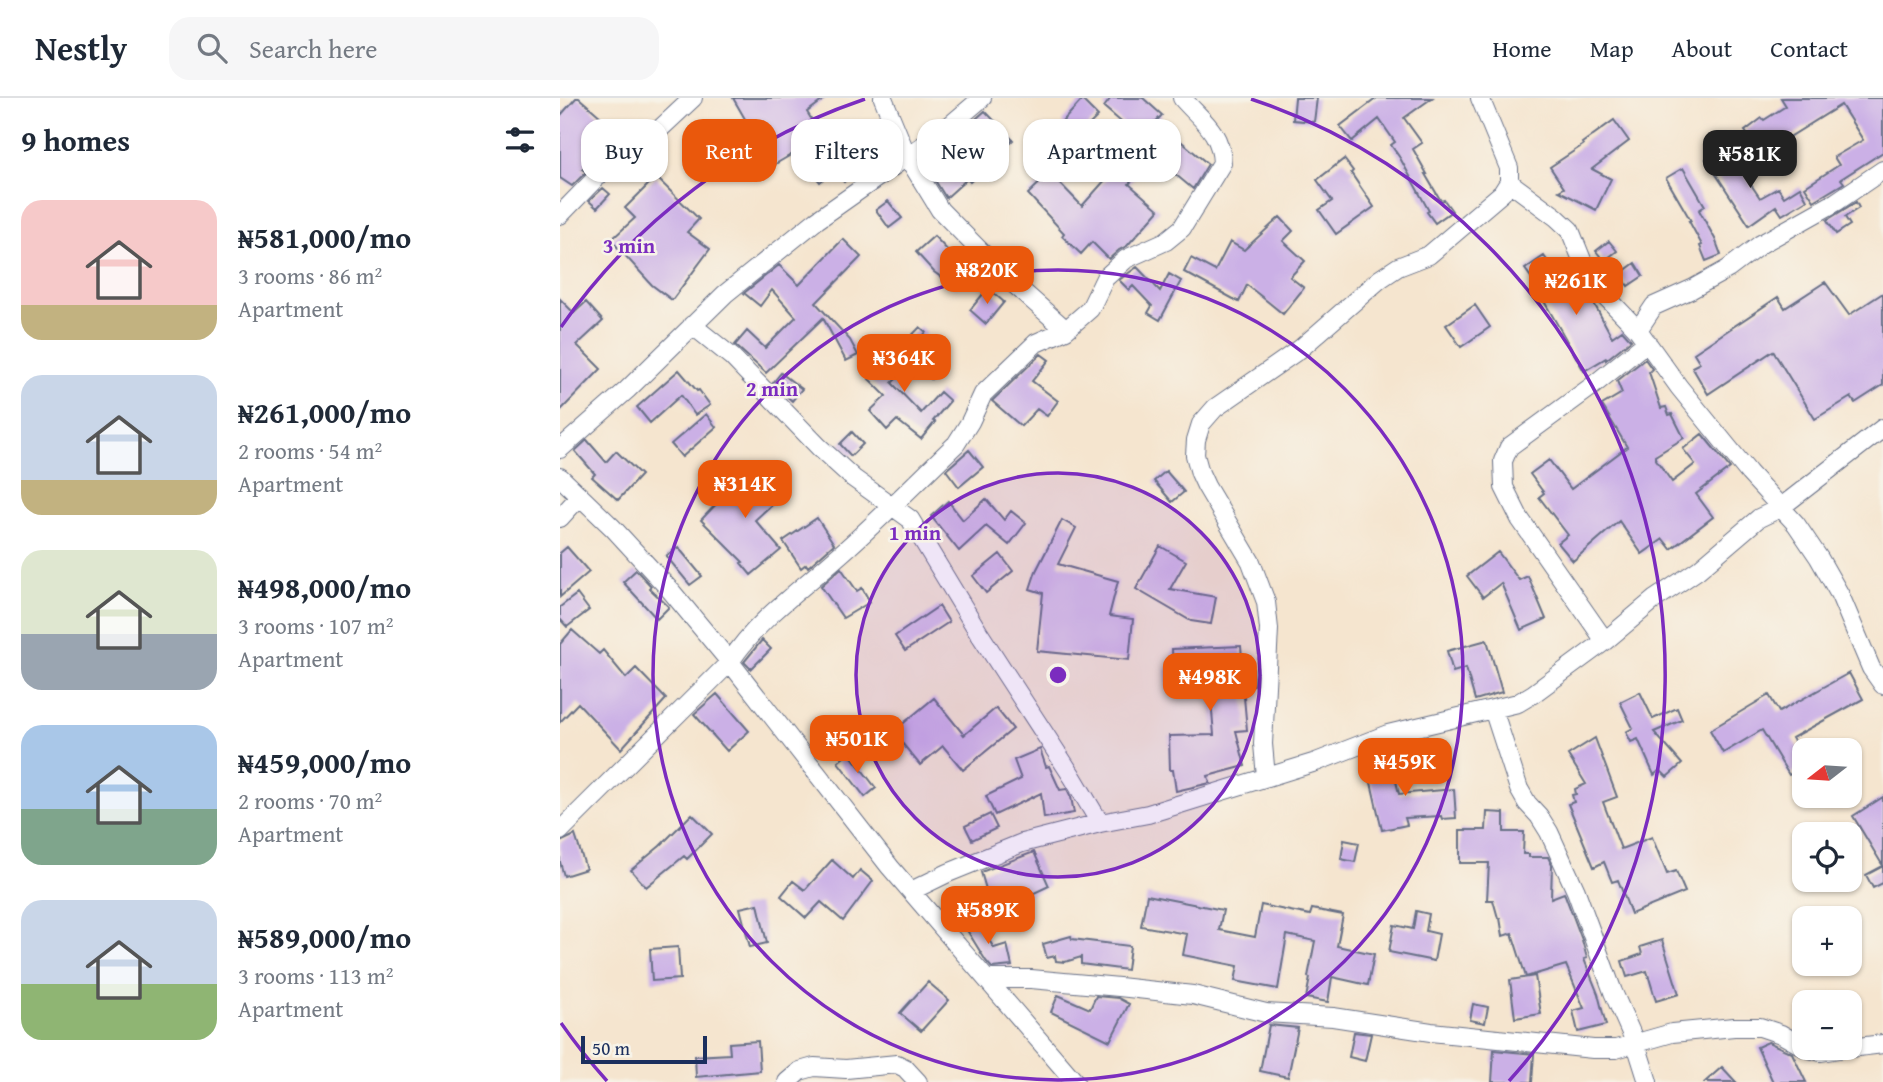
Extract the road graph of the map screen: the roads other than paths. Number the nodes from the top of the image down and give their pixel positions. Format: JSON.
{"nodes":[{"id":1,"x":693,"y":98,"type":"edge"},
{"id":2,"x":883,"y":98,"type":"edge"},
{"id":3,"x":982,"y":98,"type":"edge"},
{"id":4,"x":1182,"y":98,"type":"edge"},
{"id":5,"x":1481,"y":98,"type":"edge"},
{"id":6,"x":907,"y":156,"type":"junction"},
{"id":7,"x":1883,"y":170,"type":"edge"},
{"id":8,"x":1509,"y":182,"type":"junction"},
{"id":9,"x":560,"y":215,"type":"edge"},
{"id":10,"x":692,"y":325,"type":"junction"},
{"id":11,"x":1066,"y":330,"type":"junction"},
{"id":12,"x":1642,"y":336,"type":"junction"},
{"id":13,"x":1883,"y":428,"type":"edge"},
{"id":14,"x":560,"y":449,"type":"edge"},
{"id":15,"x":560,"y":477,"type":"edge"},
{"id":16,"x":580,"y":496,"type":"junction"},
{"id":17,"x":892,"y":506,"type":"junction"},
{"id":18,"x":1780,"y":508,"type":"junction"},
{"id":19,"x":560,"y":518,"type":"edge"},
{"id":20,"x":1605,"y":641,"type":"junction"},
{"id":21,"x":730,"y":662,"type":"junction"},
{"id":22,"x":1883,"y":685,"type":"edge"},
{"id":23,"x":1493,"y":709,"type":"junction"},
{"id":24,"x":1266,"y":777,"type":"junction"},
{"id":25,"x":1100,"y":823,"type":"junction"},
{"id":26,"x":560,"y":831,"type":"edge"},
{"id":27,"x":911,"y":891,"type":"junction"},
{"id":28,"x":987,"y":979,"type":"junction"},
{"id":29,"x":1792,"y":1040,"type":"edge"},
{"id":30,"x":1636,"y":1044,"type":"junction"},
{"id":31,"x":1883,"y":1044,"type":"edge"},
{"id":32,"x":1862,"y":1046,"type":"edge"},
{"id":33,"x":787,"y":1082,"type":"edge"},
{"id":34,"x":918,"y":1082,"type":"edge"},
{"id":35,"x":1076,"y":1082,"type":"edge"},
{"id":36,"x":1648,"y":1082,"type":"edge"}],
"edges":[{"from":1,"to":9,"type":"street"},
{"from":2,"to":6,"type":"street"},
{"from":3,"to":6,"type":"street"},
{"from":4,"to":11,"type":"street"},
{"from":5,"to":8,"type":"street"},
{"from":6,"to":10,"type":"street"},
{"from":6,"to":11,"type":"street"},
{"from":7,"to":12,"type":"street"},
{"from":8,"to":12,"type":"street"},
{"from":8,"to":24,"type":"street"},
{"from":10,"to":14,"type":"street"},
{"from":10,"to":17,"type":"street"},
{"from":11,"to":17,"type":"street"},
{"from":12,"to":18,"type":"street"},
{"from":12,"to":20,"type":"street"},
{"from":13,"to":18,"type":"street"},
{"from":15,"to":16,"type":"street"},
{"from":16,"to":19,"type":"street"},
{"from":16,"to":21,"type":"street"},
{"from":17,"to":21,"type":"street"},
{"from":17,"to":25,"type":"street"},
{"from":18,"to":20,"type":"street"},
{"from":18,"to":22,"type":"street"},
{"from":20,"to":23,"type":"street"},
{"from":21,"to":26,"type":"street"},
{"from":21,"to":27,"type":"street"},
{"from":23,"to":24,"type":"street"},
{"from":23,"to":30,"type":"street"},
{"from":24,"to":25,"type":"street"},
{"from":25,"to":27,"type":"street"},
{"from":27,"to":28,"type":"street"},
{"from":28,"to":30,"type":"street"},
{"from":28,"to":35,"type":"street"},
{"from":29,"to":30,"type":"street"},
{"from":30,"to":36,"type":"street"},
{"from":31,"to":32,"type":"street"},
{"from":33,"to":34,"type":"street"}]}
